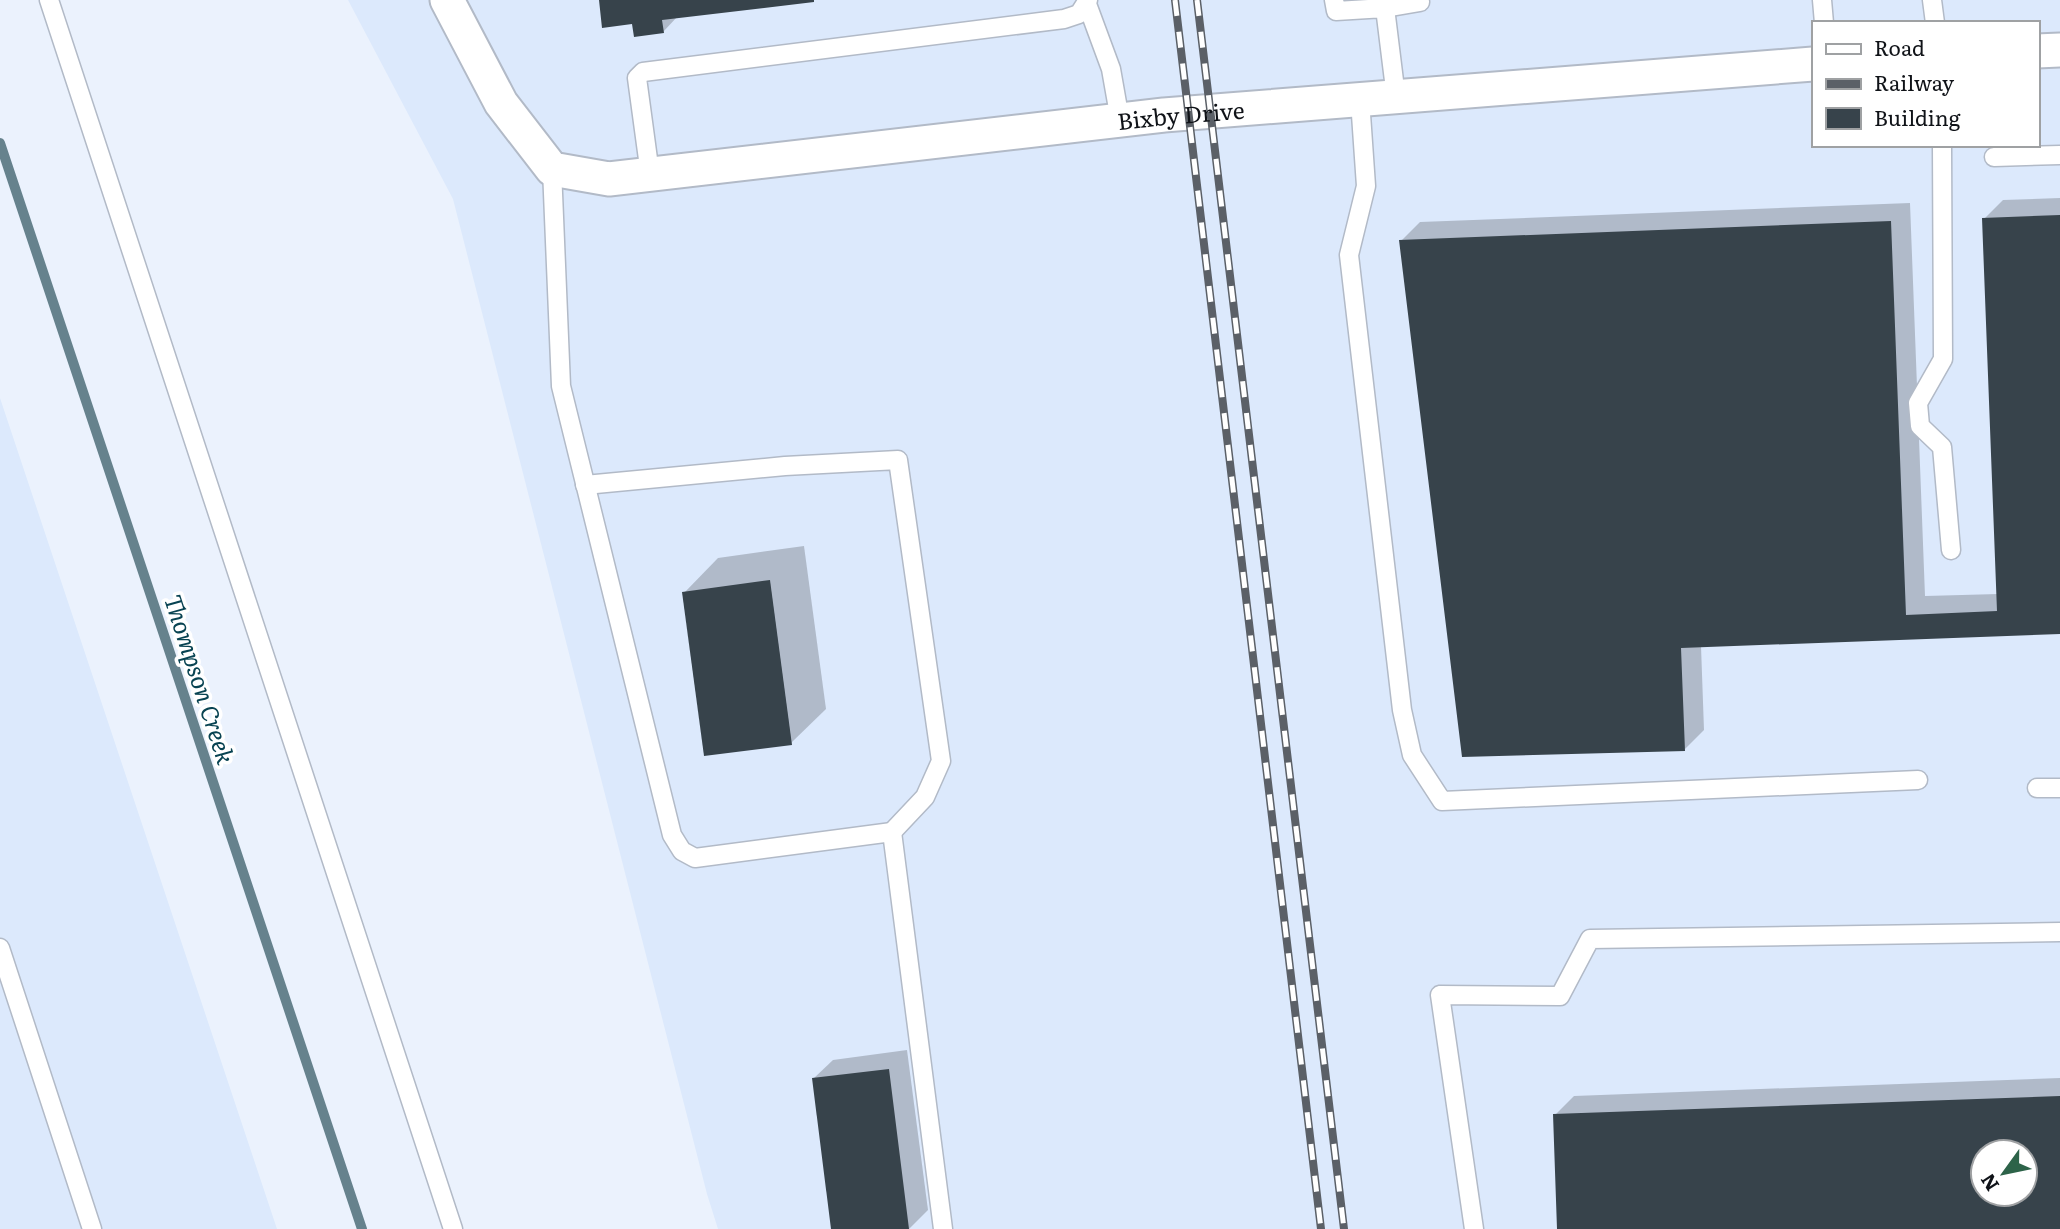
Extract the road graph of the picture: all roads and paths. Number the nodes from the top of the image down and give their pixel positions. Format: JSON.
{"nodes":[{"id":1,"x":49,"y":0,"type":"edge"},
{"id":2,"x":447,"y":0,"type":"edge"},
{"id":3,"x":1334,"y":0,"type":"edge"},
{"id":4,"x":1419,"y":0,"type":"edge"},
{"id":5,"x":1822,"y":0,"type":"edge"},
{"id":6,"x":1932,"y":0,"type":"edge"},
{"id":7,"x":1088,"y":2,"type":"edge"},
{"id":8,"x":1385,"y":8,"type":"junction"},
{"id":9,"x":1824,"y":21,"type":"edge"},
{"id":10,"x":1935,"y":21,"type":"edge"},
{"id":11,"x":2060,"y":50,"type":"edge"},
{"id":12,"x":2039,"y":51,"type":"edge"},
{"id":13,"x":1812,"y":64,"type":"edge"},
{"id":14,"x":1396,"y":97,"type":"junction"},
{"id":15,"x":1360,"y":100,"type":"junction"},
{"id":16,"x":1121,"y":120,"type":"junction"},
{"id":17,"x":1942,"y":147,"type":"edge"},
{"id":18,"x":2060,"y":155,"type":"edge"},
{"id":19,"x":1994,"y":157,"type":"dead end"},
{"id":20,"x":552,"y":169,"type":"junction"},
{"id":21,"x":650,"y":174,"type":"junction"},
{"id":22,"x":585,"y":485,"type":"junction"},
{"id":23,"x":1951,"y":550,"type":"dead end"},
{"id":24,"x":1918,"y":780,"type":"dead end"},
{"id":25,"x":2037,"y":788,"type":"dead end"},
{"id":26,"x":2060,"y":788,"type":"edge"},
{"id":27,"x":892,"y":832,"type":"junction"},
{"id":28,"x":2060,"y":932,"type":"edge"},
{"id":29,"x":0,"y":948,"type":"edge"},
{"id":30,"x":92,"y":1229,"type":"edge"},
{"id":31,"x":453,"y":1229,"type":"edge"},
{"id":32,"x":943,"y":1229,"type":"edge"},
{"id":33,"x":1474,"y":1229,"type":"edge"}],
"edges":[{"from":1,"to":31,"type":"lane"},
{"from":2,"to":20,"type":"street"},
{"from":3,"to":8,"type":"lane"},
{"from":4,"to":8,"type":"lane"},
{"from":5,"to":9,"type":"lane"},
{"from":6,"to":10,"type":"lane"},
{"from":7,"to":16,"type":"lane"},
{"from":7,"to":21,"type":"lane"},
{"from":8,"to":14,"type":"lane"},
{"from":11,"to":12,"type":"street"},
{"from":13,"to":14,"type":"street","name":"Bixby Drive"},
{"from":14,"to":15,"type":"street","name":"Bixby Drive"},
{"from":15,"to":16,"type":"street","name":"Bixby Drive"},
{"from":15,"to":24,"type":"lane"},
{"from":16,"to":21,"type":"street","name":"Bixby Drive"},
{"from":17,"to":23,"type":"lane"},
{"from":18,"to":19,"type":"lane"},
{"from":20,"to":21,"type":"street","name":"Bixby Drive"},
{"from":20,"to":22,"type":"lane"},
{"from":22,"to":27,"type":"lane"},
{"from":22,"to":27,"type":"lane"},
{"from":25,"to":26,"type":"lane"},
{"from":27,"to":32,"type":"lane"},
{"from":28,"to":33,"type":"lane"},
{"from":29,"to":30,"type":"lane"}]}
